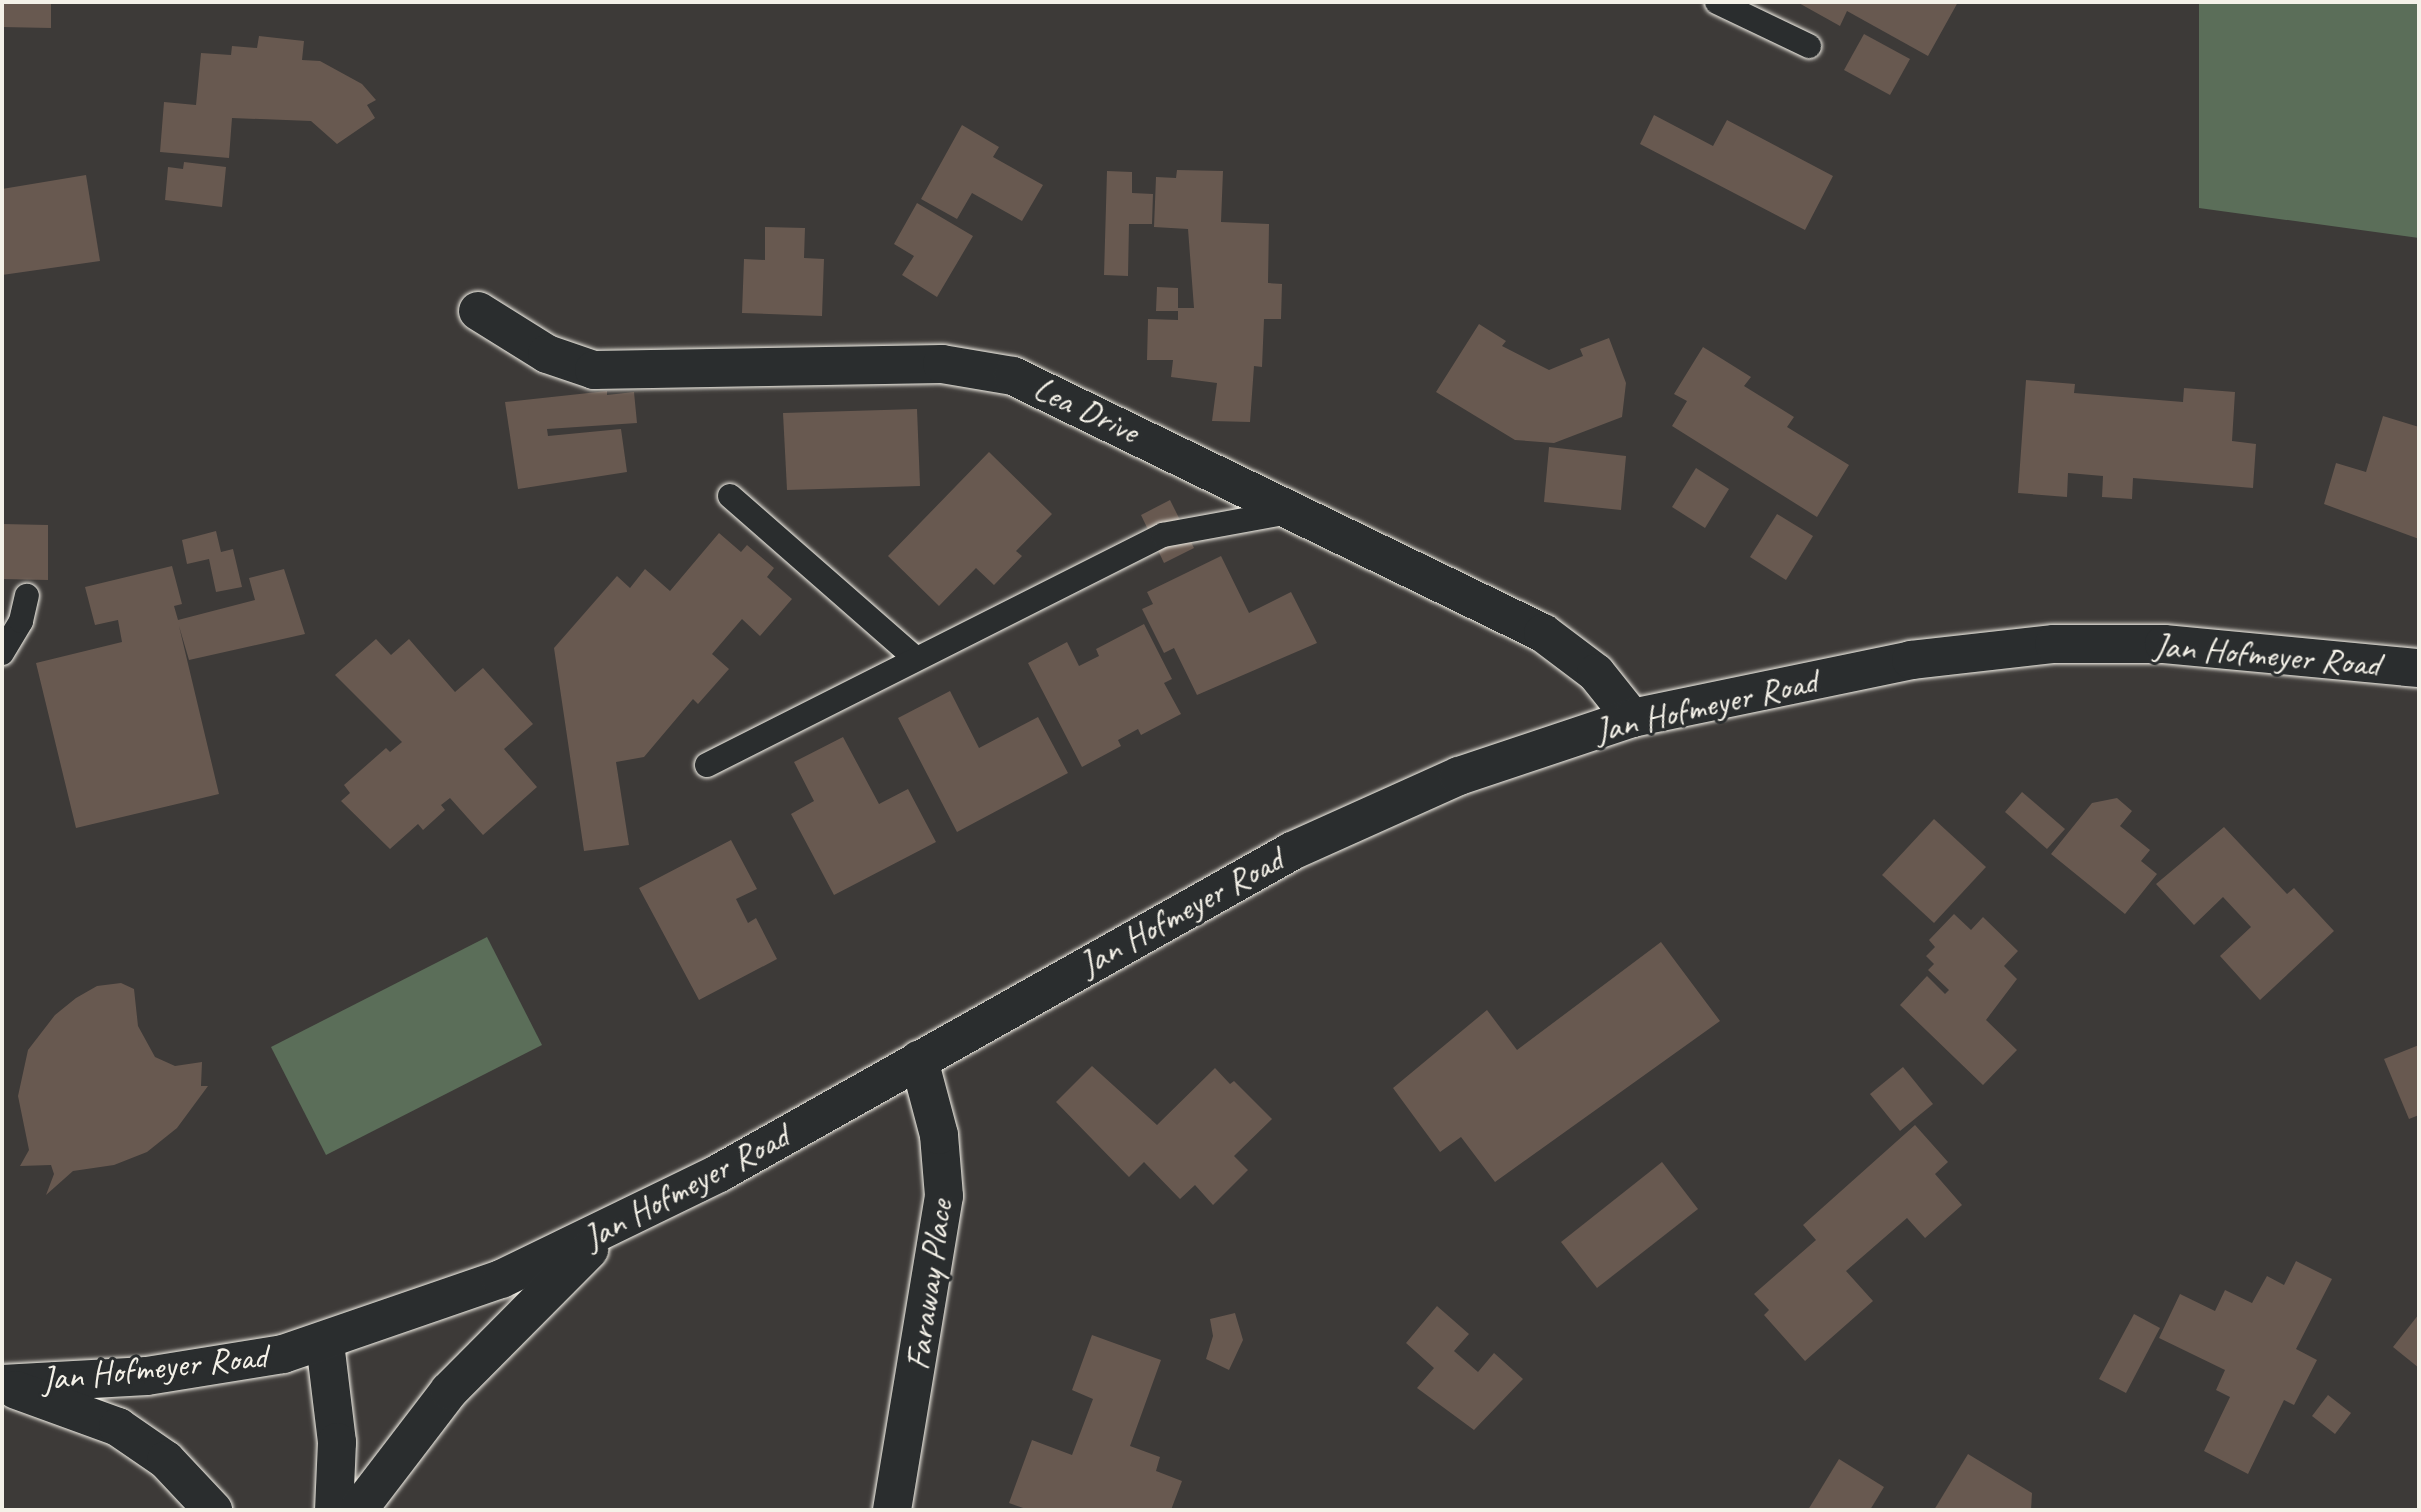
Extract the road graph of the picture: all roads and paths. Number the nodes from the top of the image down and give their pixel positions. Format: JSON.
{"nodes":[{"id":1,"x":1717,"y":2,"type":"edge"},
{"id":2,"x":1809,"y":46,"type":"dead end"},
{"id":3,"x":478,"y":311,"type":"dead end"},
{"id":4,"x":730,"y":496,"type":"dead end"},
{"id":5,"x":1294,"y":511,"type":"junction"},
{"id":6,"x":27,"y":596,"type":"dead end"},
{"id":7,"x":2,"y":653,"type":"edge"},
{"id":8,"x":915,"y":658,"type":"junction"},
{"id":9,"x":2419,"y":668,"type":"edge"},
{"id":10,"x":1632,"y":718,"type":"junction"},
{"id":11,"x":707,"y":765,"type":"dead end"},
{"id":12,"x":919,"y":1060,"type":"junction"},
{"id":13,"x":611,"y":1229,"type":"junction"},
{"id":14,"x":325,"y":1343,"type":"junction"},
{"id":15,"x":2,"y":1384,"type":"edge"},
{"id":16,"x":212,"y":1510,"type":"edge"},
{"id":17,"x":334,"y":1510,"type":"edge"},
{"id":18,"x":358,"y":1510,"type":"edge"},
{"id":19,"x":892,"y":1510,"type":"edge"}],
"edges":[{"from":1,"to":2,"type":"lane"},
{"from":3,"to":5,"type":"street","name":"Lea Drive"},
{"from":4,"to":8,"type":"lane"},
{"from":5,"to":8,"type":"lane"},
{"from":5,"to":10,"type":"street","name":"Lea Drive"},
{"from":6,"to":7,"type":"lane"},
{"from":8,"to":11,"type":"lane"},
{"from":9,"to":10,"type":"street","name":"Jan Hofmeyer Road"},
{"from":10,"to":12,"type":"street","name":"Jan Hofmeyer Road"},
{"from":12,"to":13,"type":"street","name":"Jan Hofmeyer Road"},
{"from":12,"to":19,"type":"street","name":"Faraway Place"},
{"from":13,"to":14,"type":"street","name":"Jan Hofmeyer Road"},
{"from":13,"to":18,"type":"street"},
{"from":14,"to":15,"type":"street","name":"Jan Hofmeyer Road"},
{"from":14,"to":17,"type":"street"},
{"from":15,"to":16,"type":"street"}]}
